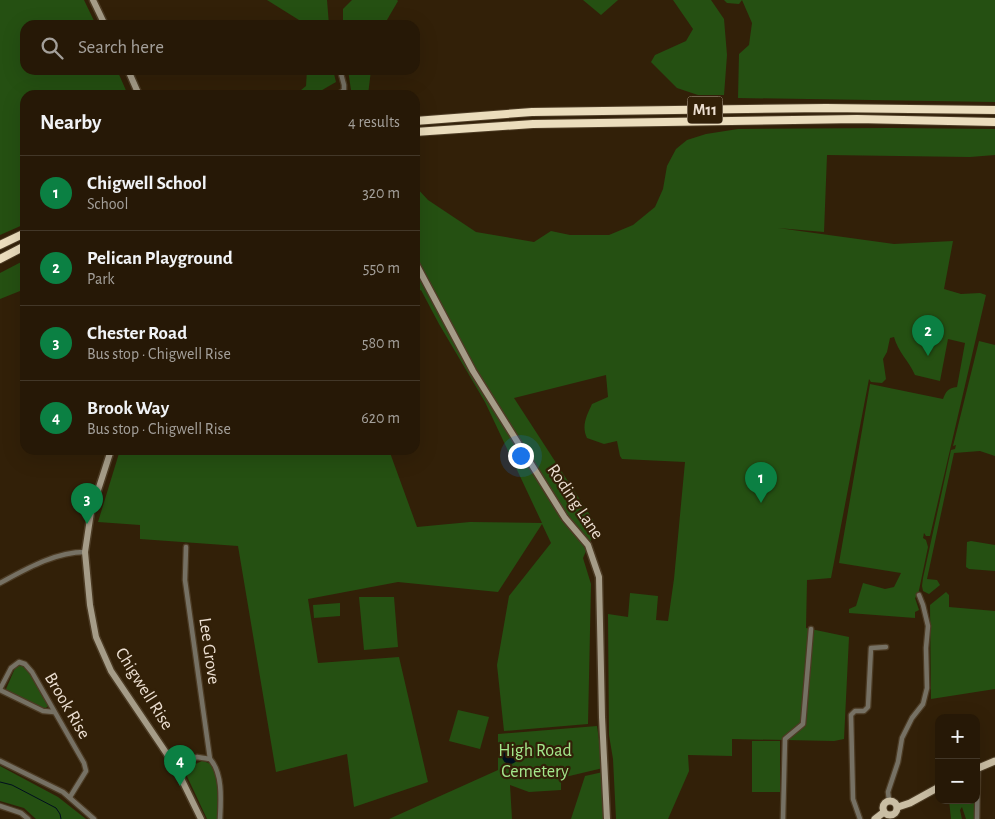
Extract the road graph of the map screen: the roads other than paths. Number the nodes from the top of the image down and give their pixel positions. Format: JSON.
{"nodes":[{"id":1,"x":93,"y":0,"type":"edge"},
{"id":2,"x":103,"y":20,"type":"edge"},
{"id":3,"x":130,"y":75,"type":"edge"},
{"id":4,"x":341,"y":75,"type":"edge"},
{"id":5,"x":137,"y":90,"type":"edge"},
{"id":6,"x":344,"y":90,"type":"edge"},
{"id":7,"x":995,"y":110,"type":"edge"},
{"id":8,"x":420,"y":121,"type":"edge"},
{"id":9,"x":995,"y":122,"type":"edge"},
{"id":10,"x":420,"y":132,"type":"edge"},
{"id":11,"x":20,"y":235,"type":"edge"},
{"id":12,"x":0,"y":245,"type":"edge"},
{"id":13,"x":20,"y":249,"type":"edge"},
{"id":14,"x":0,"y":259,"type":"edge"},
{"id":15,"x":420,"y":271,"type":"edge"},
{"id":16,"x":109,"y":455,"type":"edge"},
{"id":17,"x":186,"y":546,"type":"dead end"},
{"id":18,"x":86,"y":552,"type":"junction"},
{"id":19,"x":0,"y":584,"type":"edge"},
{"id":20,"x":919,"y":595,"type":"dead end"},
{"id":21,"x":811,"y":628,"type":"dead end"},
{"id":22,"x":886,"y":648,"type":"dead end"},
{"id":23,"x":0,"y":689,"type":"edge"},
{"id":24,"x":54,"y":712,"type":"junction"},
{"id":25,"x":210,"y":758,"type":"junction"},
{"id":26,"x":995,"y":760,"type":"edge"},
{"id":27,"x":0,"y":761,"type":"edge"},
{"id":28,"x":175,"y":766,"type":"junction"},
{"id":29,"x":980,"y":767,"type":"edge"},
{"id":30,"x":935,"y":789,"type":"edge"},
{"id":31,"x":70,"y":797,"type":"junction"},
{"id":32,"x":889,"y":800,"type":"junction"},
{"id":33,"x":977,"y":804,"type":"edge"},
{"id":34,"x":0,"y":806,"type":"edge"},
{"id":35,"x":898,"y":806,"type":"junction"},
{"id":36,"x":884,"y":812,"type":"junction"},
{"id":37,"x":28,"y":819,"type":"edge"},
{"id":38,"x":94,"y":819,"type":"edge"},
{"id":39,"x":201,"y":819,"type":"edge"},
{"id":40,"x":220,"y":819,"type":"edge"},
{"id":41,"x":607,"y":819,"type":"edge"},
{"id":42,"x":783,"y":819,"type":"edge"},
{"id":43,"x":860,"y":819,"type":"edge"},
{"id":44,"x":875,"y":819,"type":"edge"},
{"id":45,"x":977,"y":819,"type":"edge"}],
"edges":[{"from":1,"to":2,"type":"street"},
{"from":3,"to":5,"type":"street"},
{"from":4,"to":6,"type":"street"},
{"from":7,"to":8,"type":"highway","number":"M11"},
{"from":9,"to":10,"type":"highway","number":"M11"},
{"from":11,"to":12,"type":"highway"},
{"from":13,"to":14,"type":"highway"},
{"from":15,"to":41,"type":"street","name":"Roding Lane"},
{"from":16,"to":18,"type":"street","name":"Chigwell Rise"},
{"from":17,"to":25,"type":"street","name":"Lee Grove"},
{"from":18,"to":19,"type":"street"},
{"from":18,"to":28,"type":"street","name":"Chigwell Rise"},
{"from":20,"to":32,"type":"street"},
{"from":21,"to":42,"type":"street"},
{"from":22,"to":43,"type":"street"},
{"from":23,"to":24,"type":"street"},
{"from":23,"to":24,"type":"street","name":"Brook Rise"},
{"from":24,"to":31,"type":"street","name":"Brook Rise"},
{"from":25,"to":28,"type":"street"},
{"from":25,"to":40,"type":"street","name":"Lee Grove"},
{"from":26,"to":29,"type":"main road"},
{"from":27,"to":31,"type":"street"},
{"from":28,"to":39,"type":"street","name":"Chigwell Rise"},
{"from":30,"to":35,"type":"main road"},
{"from":31,"to":38,"type":"street"},
{"from":32,"to":35,"type":"main road"},
{"from":32,"to":36,"type":"main road"},
{"from":33,"to":45,"type":"street"},
{"from":34,"to":37,"type":"street"},
{"from":35,"to":36,"type":"main road"},
{"from":36,"to":44,"type":"main road"}]}
